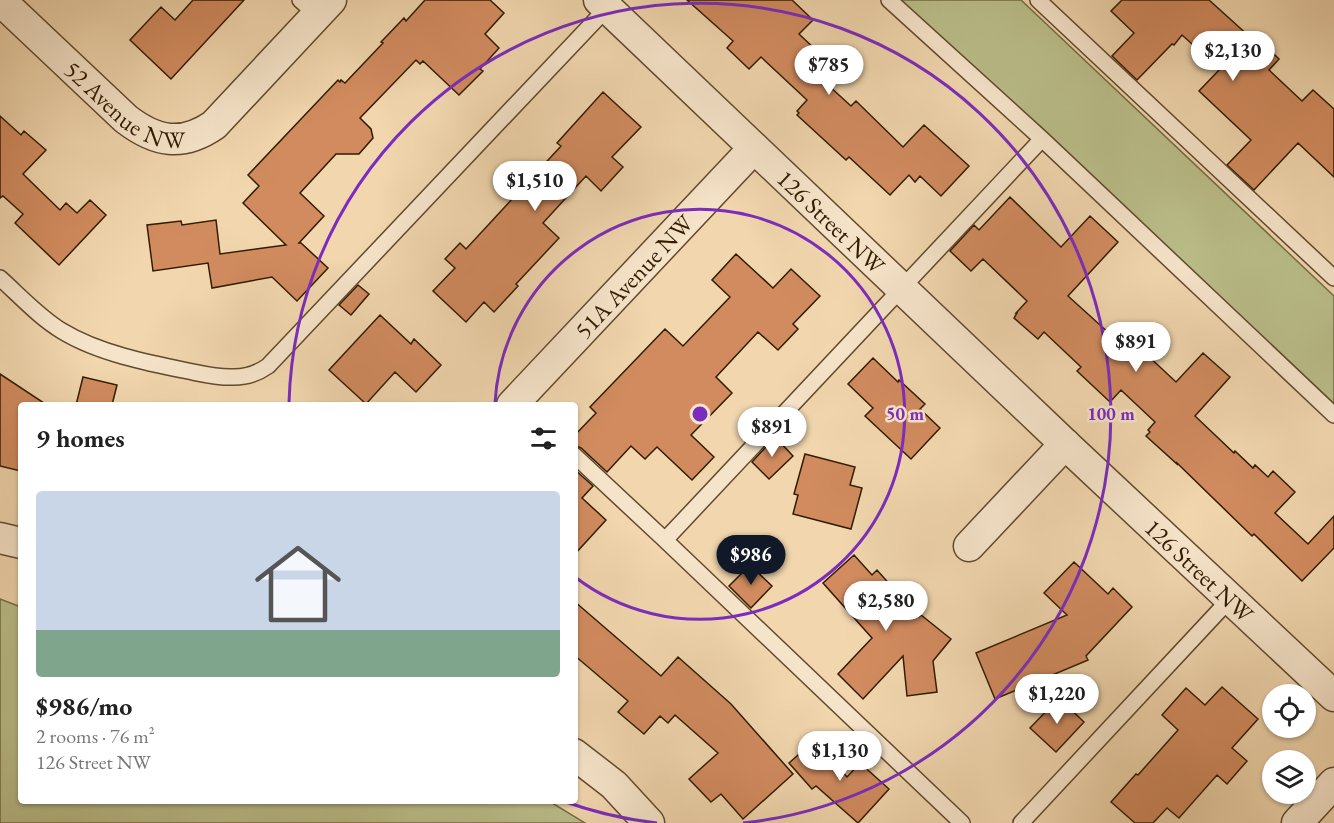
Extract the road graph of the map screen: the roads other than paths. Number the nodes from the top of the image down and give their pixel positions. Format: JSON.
{"nodes":[{"id":1,"x":0,"y":0,"type":"edge"},
{"id":2,"x":889,"y":0,"type":"edge"},
{"id":3,"x":1038,"y":0,"type":"edge"},
{"id":4,"x":603,"y":4,"type":"edge"},
{"id":5,"x":316,"y":5,"type":"edge"},
{"id":6,"x":1042,"y":139,"type":"junction"},
{"id":7,"x":754,"y":148,"type":"junction"},
{"id":8,"x":0,"y":278,"type":"edge"},
{"id":9,"x":1334,"y":278,"type":"edge"},
{"id":10,"x":903,"y":288,"type":"junction"},
{"id":11,"x":517,"y":402,"type":"edge"},
{"id":12,"x":1334,"y":415,"type":"edge"},
{"id":13,"x":1065,"y":444,"type":"junction"},
{"id":14,"x":578,"y":459,"type":"edge"},
{"id":15,"x":0,"y":538,"type":"edge"},
{"id":16,"x":665,"y":540,"type":"junction"},
{"id":17,"x":18,"y":542,"type":"edge"},
{"id":18,"x":969,"y":546,"type":"dead end"},
{"id":19,"x":1230,"y":599,"type":"junction"},
{"id":20,"x":1334,"y":696,"type":"edge"},
{"id":21,"x":578,"y":757,"type":"edge"},
{"id":22,"x":1334,"y":783,"type":"edge"},
{"id":23,"x":649,"y":823,"type":"edge"},
{"id":24,"x":962,"y":823,"type":"edge"},
{"id":25,"x":1021,"y":823,"type":"edge"},
{"id":26,"x":1298,"y":823,"type":"edge"}],
"edges":[{"from":1,"to":5,"type":"street","name":"52 Avenue NW"},
{"from":2,"to":6,"type":"lane"},
{"from":3,"to":9,"type":"lane"},
{"from":4,"to":7,"type":"street","name":"126 Street NW"},
{"from":4,"to":8,"type":"lane"},
{"from":6,"to":10,"type":"lane"},
{"from":6,"to":12,"type":"lane"},
{"from":7,"to":10,"type":"street","name":"126 Street NW"},
{"from":7,"to":11,"type":"street","name":"51A Avenue NW"},
{"from":10,"to":13,"type":"street","name":"126 Street NW"},
{"from":10,"to":16,"type":"lane"},
{"from":13,"to":18,"type":"street"},
{"from":13,"to":19,"type":"street","name":"126 Street NW"},
{"from":14,"to":16,"type":"lane"},
{"from":15,"to":17,"type":"street"},
{"from":16,"to":24,"type":"lane"},
{"from":19,"to":20,"type":"street","name":"126 Street NW"},
{"from":19,"to":25,"type":"lane"},
{"from":21,"to":23,"type":"street"},
{"from":22,"to":26,"type":"street"}]}
